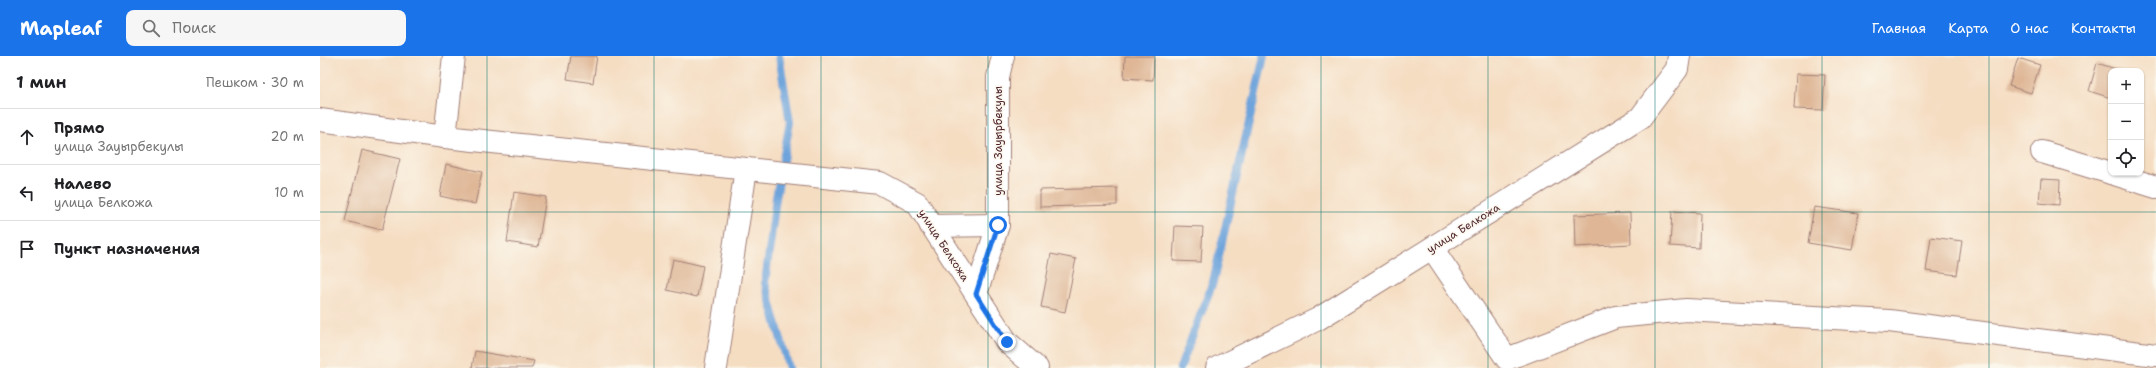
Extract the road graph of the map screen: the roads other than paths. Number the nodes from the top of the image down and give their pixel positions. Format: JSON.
{"nodes":[{"id":1,"x":454,"y":56,"type":"edge"},
{"id":2,"x":1003,"y":56,"type":"edge"},
{"id":3,"x":1679,"y":56,"type":"edge"},
{"id":4,"x":320,"y":120,"type":"edge"},
{"id":5,"x":445,"y":137,"type":"junction"},
{"id":6,"x":2042,"y":152,"type":"dead end"},
{"id":7,"x":746,"y":169,"type":"junction"},
{"id":8,"x":2108,"y":172,"type":"edge"},
{"id":9,"x":2121,"y":176,"type":"edge"},
{"id":10,"x":2156,"y":187,"type":"edge"},
{"id":11,"x":998,"y":225,"type":"junction"},
{"id":12,"x":931,"y":226,"type":"junction"},
{"id":13,"x":1432,"y":248,"type":"junction"},
{"id":14,"x":976,"y":294,"type":"junction"},
{"id":15,"x":2156,"y":355,"type":"edge"},
{"id":16,"x":1506,"y":363,"type":"edge"},
{"id":17,"x":716,"y":368,"type":"edge"},
{"id":18,"x":1037,"y":368,"type":"edge"},
{"id":19,"x":1217,"y":368,"type":"edge"}],
"edges":[{"from":1,"to":5,"type":"street"},
{"from":2,"to":11,"type":"street","name":"улица Зауырбекулы"},
{"from":3,"to":13,"type":"street","name":"улица Белкожа"},
{"from":4,"to":5,"type":"street","name":"улица Белкожа"},
{"from":5,"to":7,"type":"street","name":"улица Белкожа"},
{"from":6,"to":8,"type":"street"},
{"from":7,"to":12,"type":"street","name":"улица Белкожа"},
{"from":7,"to":17,"type":"street"},
{"from":9,"to":10,"type":"street"},
{"from":11,"to":12,"type":"street"},
{"from":11,"to":14,"type":"street","name":"улица Зауырбекулы"},
{"from":12,"to":14,"type":"street","name":"улица Белкожа"},
{"from":13,"to":16,"type":"street"},
{"from":13,"to":19,"type":"street","name":"улица Белкожа"},
{"from":14,"to":18,"type":"street","name":"улица Белкожа"},
{"from":15,"to":16,"type":"street"}]}
